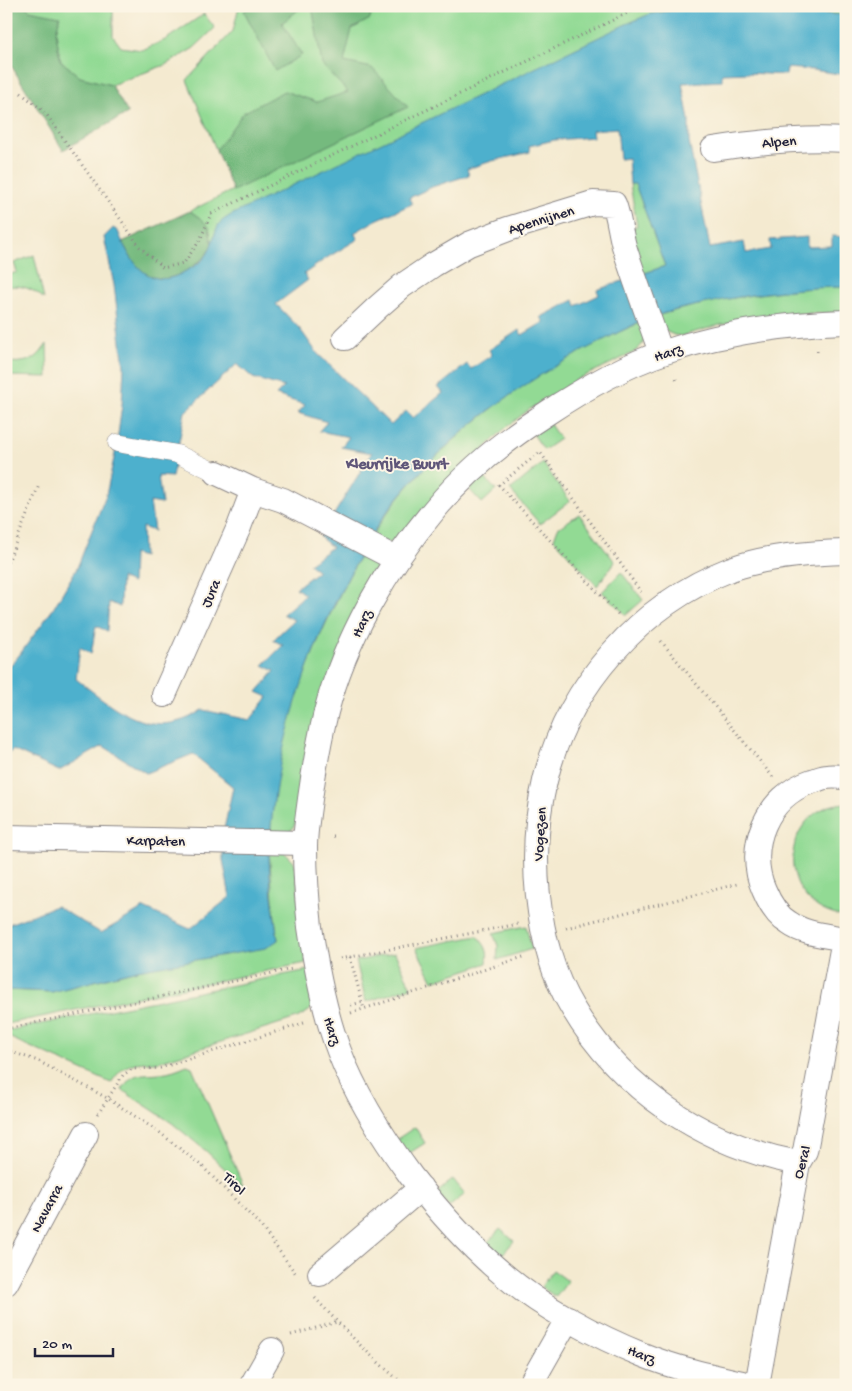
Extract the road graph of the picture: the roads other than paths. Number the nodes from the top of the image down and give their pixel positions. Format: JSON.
{"nodes":[{"id":1,"x":846,"y":140,"type":"edge"},
{"id":2,"x":713,"y":150,"type":"dead end"},
{"id":3,"x":846,"y":322,"type":"edge"},
{"id":4,"x":345,"y":338,"type":"dead end"},
{"id":5,"x":662,"y":353,"type":"junction"},
{"id":6,"x":117,"y":443,"type":"dead end"},
{"id":7,"x":217,"y":473,"type":"joint"},
{"id":8,"x":253,"y":490,"type":"junction"},
{"id":9,"x":846,"y":552,"type":"edge"},
{"id":10,"x":396,"y":559,"type":"junction"},
{"id":11,"x":164,"y":695,"type":"dead end"},
{"id":12,"x":846,"y":777,"type":"edge"},
{"id":13,"x":6,"y":837,"type":"edge"},
{"id":14,"x":305,"y":843,"type":"junction"},
{"id":15,"x":845,"y":938,"type":"edge"},
{"id":16,"x":86,"y":1134,"type":"dead end"},
{"id":17,"x":798,"y":1162,"type":"junction"},
{"id":18,"x":421,"y":1188,"type":"junction"},
{"id":19,"x":310,"y":1282,"type":"road end"},
{"id":20,"x":6,"y":1283,"type":"edge"},
{"id":21,"x":568,"y":1318,"type":"junction"},
{"id":22,"x":272,"y":1350,"type":"road end"},
{"id":23,"x":252,"y":1385,"type":"edge"},
{"id":24,"x":530,"y":1385,"type":"edge"},
{"id":25,"x":751,"y":1385,"type":"edge"},
{"id":26,"x":757,"y":1385,"type":"edge"}],
"edges":[{"from":1,"to":2,"type":"street","name":"Alpen"},
{"from":3,"to":5,"type":"street","name":"Harz"},
{"from":4,"to":5,"type":"street","name":"Apennijnen"},
{"from":5,"to":10,"type":"street","name":"Harz"},
{"from":6,"to":7,"type":"street"},
{"from":7,"to":8,"type":"street"},
{"from":8,"to":10,"type":"street"},
{"from":8,"to":11,"type":"street","name":"Jura"},
{"from":9,"to":17,"type":"street","name":"Vogezen"},
{"from":10,"to":14,"type":"street","name":"Harz"},
{"from":12,"to":15,"type":"street"},
{"from":13,"to":14,"type":"street","name":"Karpaten"},
{"from":14,"to":18,"type":"street","name":"Harz"},
{"from":15,"to":17,"type":"street","name":"Oeral"},
{"from":16,"to":20,"type":"street","name":"Navarra"},
{"from":17,"to":26,"type":"street","name":"Oeral"},
{"from":18,"to":19,"type":"street"},
{"from":18,"to":21,"type":"street","name":"Harz"},
{"from":21,"to":24,"type":"street"},
{"from":21,"to":25,"type":"street","name":"Harz"},
{"from":22,"to":23,"type":"street"}]}
